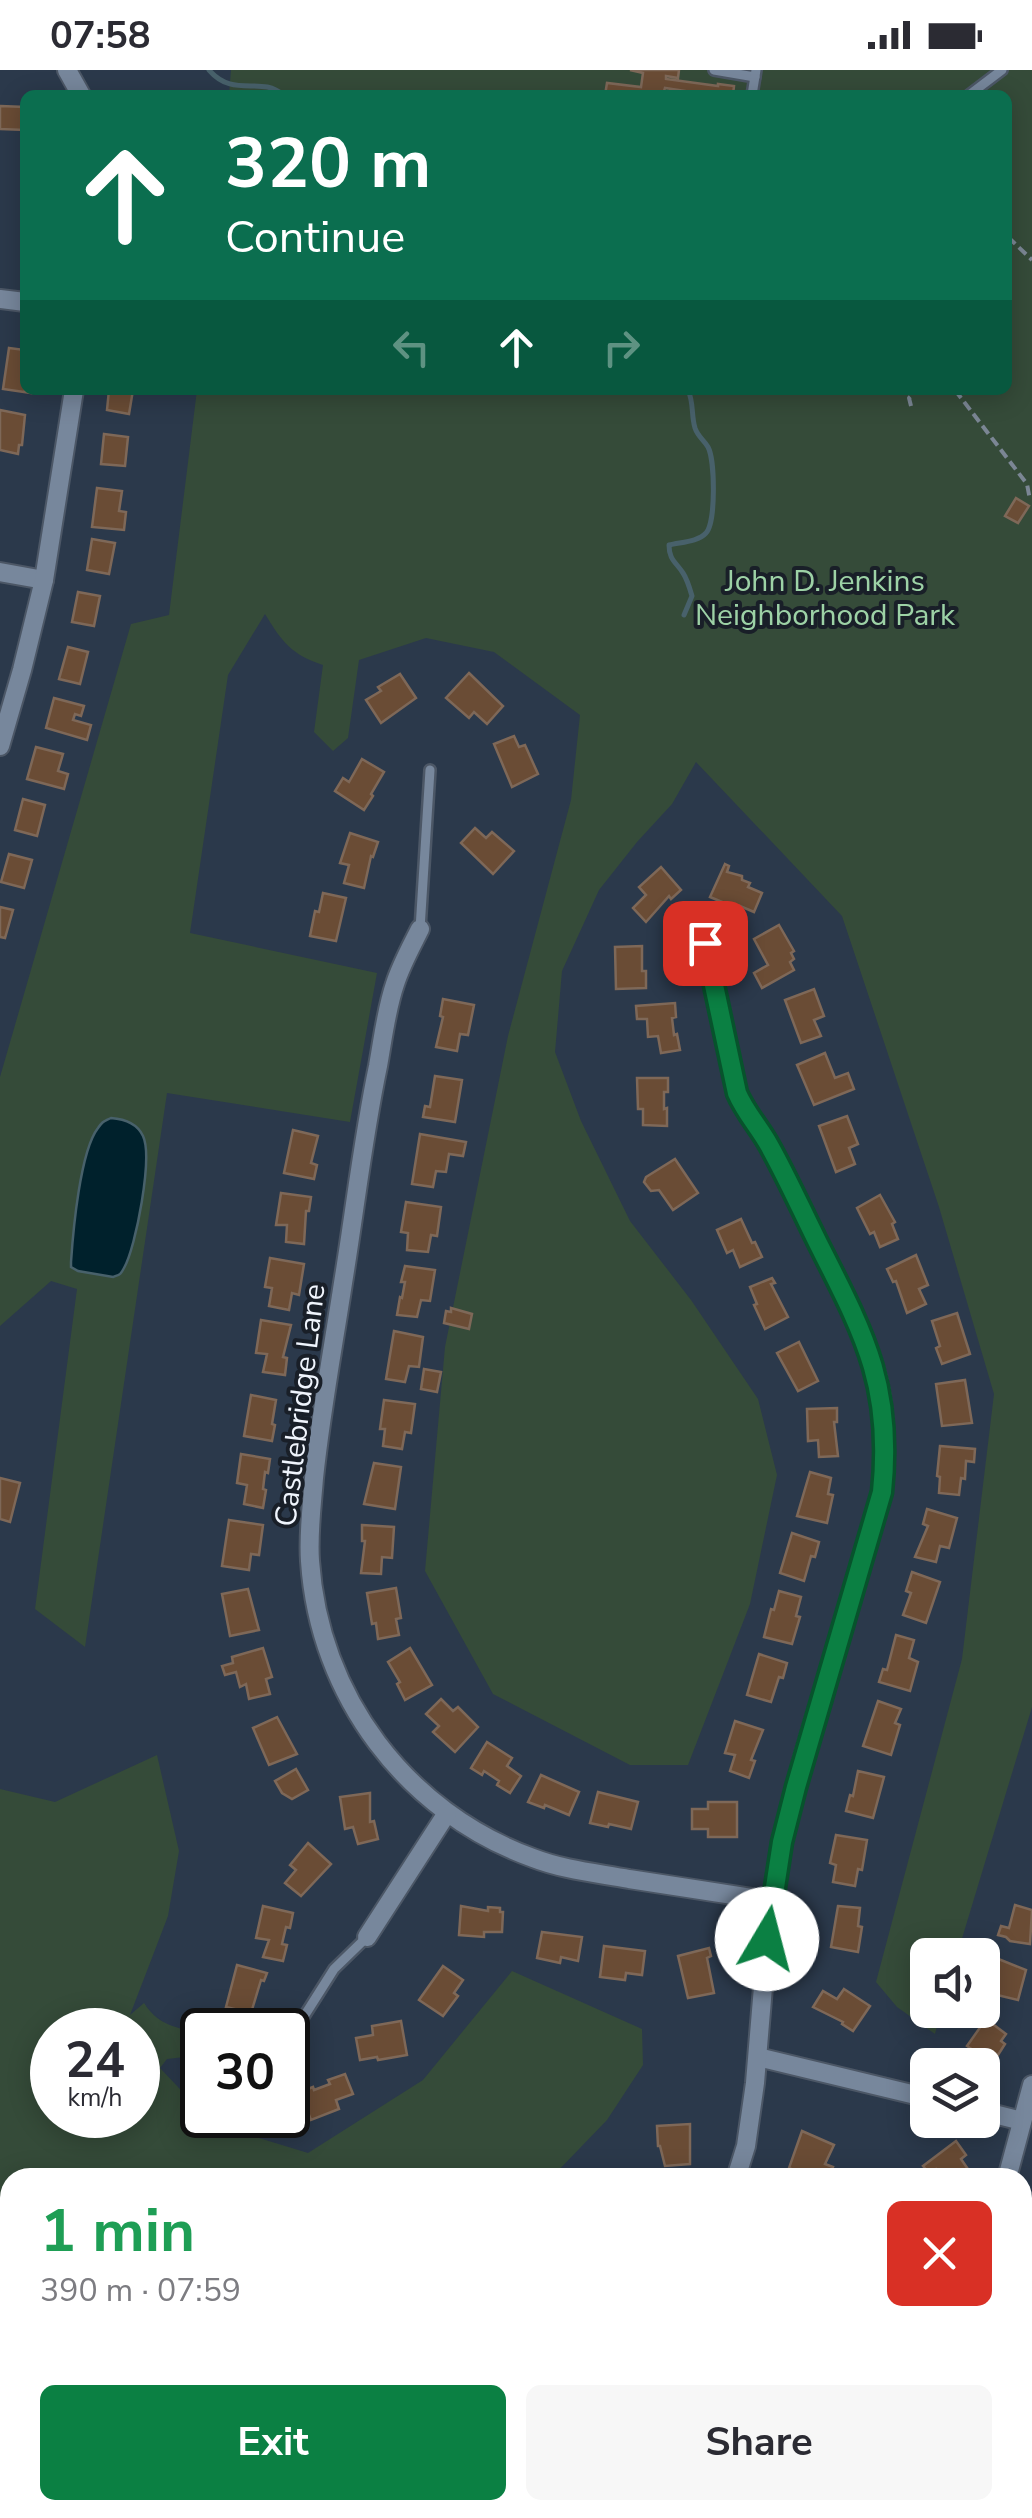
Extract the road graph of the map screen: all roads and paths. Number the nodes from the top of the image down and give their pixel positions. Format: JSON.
{"nodes":[{"id":1,"x":714,"y":70,"type":"edge"},
{"id":2,"x":1002,"y":70,"type":"edge"},
{"id":3,"x":756,"y":74,"type":"edge"},
{"id":4,"x":975,"y":90,"type":"edge"},
{"id":5,"x":1012,"y":242,"type":"edge"},
{"id":6,"x":1032,"y":260,"type":"edge"},
{"id":7,"x":73,"y":395,"type":"edge"},
{"id":8,"x":912,"y":395,"type":"edge"},
{"id":9,"x":959,"y":395,"type":"edge"},
{"id":10,"x":911,"y":406,"type":"dead end"},
{"id":11,"x":1030,"y":500,"type":"edge"},
{"id":12,"x":0,"y":572,"type":"edge"},
{"id":13,"x":44,"y":580,"type":"junction"},
{"id":14,"x":0,"y":746,"type":"edge"},
{"id":15,"x":430,"y":770,"type":"dead end"},
{"id":16,"x":420,"y":929,"type":"joint"},
{"id":17,"x":705,"y":943,"type":"dead end"},
{"id":18,"x":755,"y":1124,"type":"joint"},
{"id":19,"x":447,"y":1813,"type":"junction"},
{"id":20,"x":772,"y":1902,"type":"junction"},
{"id":21,"x":367,"y":1937,"type":"joint"},
{"id":22,"x":309,"y":2008,"type":"edge"},
{"id":23,"x":758,"y":2056,"type":"junction"},
{"id":24,"x":1032,"y":2085,"type":"edge"},
{"id":25,"x":910,"y":2094,"type":"edge"},
{"id":26,"x":1000,"y":2116,"type":"edge"},
{"id":27,"x":1022,"y":2121,"type":"junction"},
{"id":28,"x":739,"y":2168,"type":"edge"},
{"id":29,"x":1010,"y":2168,"type":"edge"}],
"edges":[{"from":1,"to":3,"type":"lane"},
{"from":2,"to":4,"type":"lane"},
{"from":5,"to":6,"type":"path"},
{"from":7,"to":13,"type":"street"},
{"from":8,"to":10,"type":"path"},
{"from":9,"to":11,"type":"path"},
{"from":12,"to":13,"type":"street"},
{"from":13,"to":14,"type":"street"},
{"from":15,"to":16,"type":"lane"},
{"from":16,"to":19,"type":"street","name":"Castlebridge Lane"},
{"from":17,"to":18,"type":"lane"},
{"from":18,"to":20,"type":"street"},
{"from":19,"to":20,"type":"street","name":"Castlebridge Lane"},
{"from":19,"to":21,"type":"street"},
{"from":20,"to":23,"type":"street"},
{"from":21,"to":22,"type":"lane"},
{"from":23,"to":25,"type":"street"},
{"from":23,"to":28,"type":"street"},
{"from":24,"to":27,"type":"street"},
{"from":26,"to":27,"type":"street"},
{"from":27,"to":29,"type":"street"}]}
